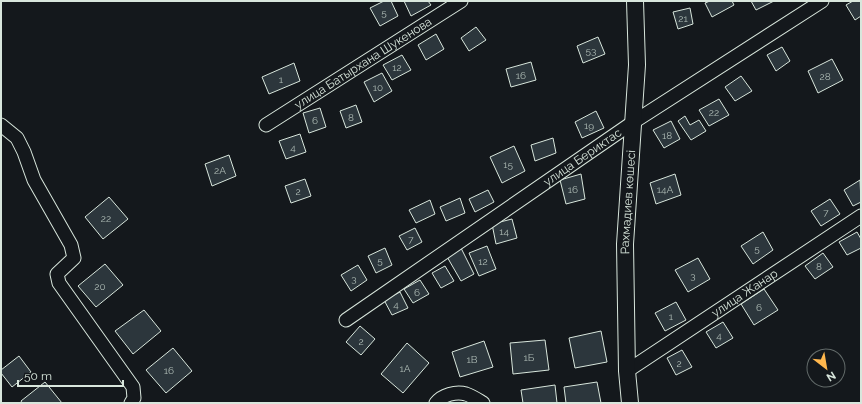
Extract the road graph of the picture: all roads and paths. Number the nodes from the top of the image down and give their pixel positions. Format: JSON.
{"nodes":[{"id":1,"x":461,"y":1,"type":"edge"},
{"id":2,"x":635,"y":1,"type":"edge"},
{"id":3,"x":822,"y":1,"type":"edge"},
{"id":4,"x":632,"y":123,"type":"junction"},
{"id":5,"x":1,"y":125,"type":"edge"},
{"id":6,"x":266,"y":125,"type":"dead end"},
{"id":7,"x":861,"y":216,"type":"edge"},
{"id":8,"x":346,"y":320,"type":"dead end"},
{"id":9,"x":627,"y":371,"type":"junction"},
{"id":10,"x":131,"y":403,"type":"edge"},
{"id":11,"x":436,"y":403,"type":"edge"},
{"id":12,"x":483,"y":403,"type":"edge"},
{"id":13,"x":630,"y":403,"type":"edge"}],
"edges":[{"from":1,"to":6,"type":"street","name":"улица Батырхана Шукенова"},
{"from":2,"to":4,"type":"street","name":"Рахмадиев көшесі"},
{"from":3,"to":4,"type":"street","name":"улица Бериктас"},
{"from":4,"to":8,"type":"street","name":"улица Бериктас"},
{"from":4,"to":9,"type":"street","name":"Рахмадиев көшесі"},
{"from":5,"to":10,"type":"street"},
{"from":7,"to":9,"type":"street","name":"улица Жанар"},
{"from":9,"to":13,"type":"street","name":"Рахмадиев көшесі"},
{"from":11,"to":12,"type":"street"}]}
